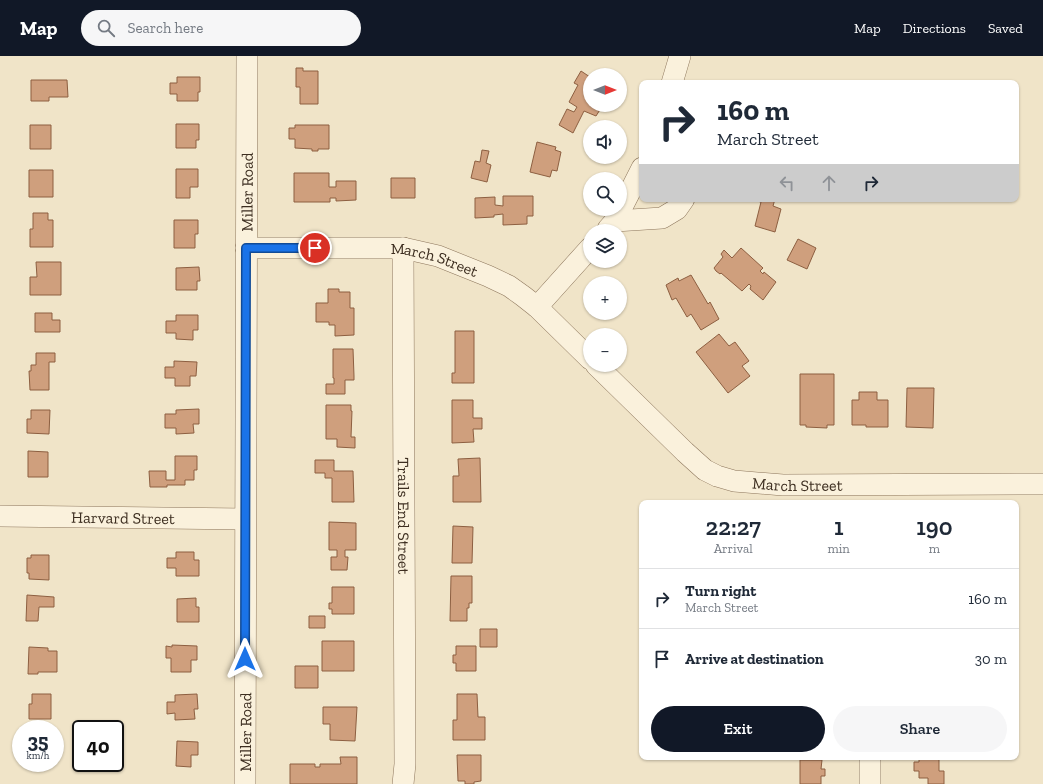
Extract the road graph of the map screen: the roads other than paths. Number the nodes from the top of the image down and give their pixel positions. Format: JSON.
{"nodes":[{"id":1,"x":247,"y":56,"type":"edge"},
{"id":2,"x":680,"y":56,"type":"edge"},
{"id":3,"x":673,"y":80,"type":"edge"},
{"id":4,"x":639,"y":173,"type":"edge"},
{"id":5,"x":682,"y":202,"type":"edge"},
{"id":6,"x":611,"y":224,"type":"edge"},
{"id":7,"x":623,"y":224,"type":"edge"},
{"id":8,"x":246,"y":248,"type":"junction"},
{"id":9,"x":403,"y":248,"type":"junction"},
{"id":10,"x":583,"y":256,"type":"edge"},
{"id":11,"x":537,"y":307,"type":"junction"},
{"id":12,"x":583,"y":352,"type":"edge"},
{"id":13,"x":603,"y":372,"type":"edge"},
{"id":14,"x":1043,"y":484,"type":"edge"},
{"id":15,"x":870,"y":494,"type":"edge"},
{"id":16,"x":0,"y":516,"type":"edge"},
{"id":17,"x":245,"y":519,"type":"junction"},
{"id":18,"x":870,"y":760,"type":"edge"},
{"id":19,"x":245,"y":784,"type":"edge"},
{"id":20,"x":403,"y":784,"type":"edge"},
{"id":21,"x":870,"y":784,"type":"edge"}],
"edges":[{"from":1,"to":8,"type":"street","name":"Miller Road"},
{"from":2,"to":3,"type":"street"},
{"from":4,"to":6,"type":"street"},
{"from":5,"to":7,"type":"street"},
{"from":8,"to":9,"type":"street","name":"March Street"},
{"from":8,"to":17,"type":"street","name":"Miller Road"},
{"from":9,"to":11,"type":"street","name":"March Street"},
{"from":9,"to":20,"type":"street","name":"Trails End Street"},
{"from":10,"to":11,"type":"street"},
{"from":11,"to":12,"type":"street","name":"March Street"},
{"from":13,"to":15,"type":"street","name":"March Street"},
{"from":14,"to":15,"type":"street","name":"March Street"},
{"from":16,"to":17,"type":"street","name":"Harvard Street"},
{"from":17,"to":19,"type":"street","name":"Miller Road"},
{"from":18,"to":21,"type":"street"}]}
